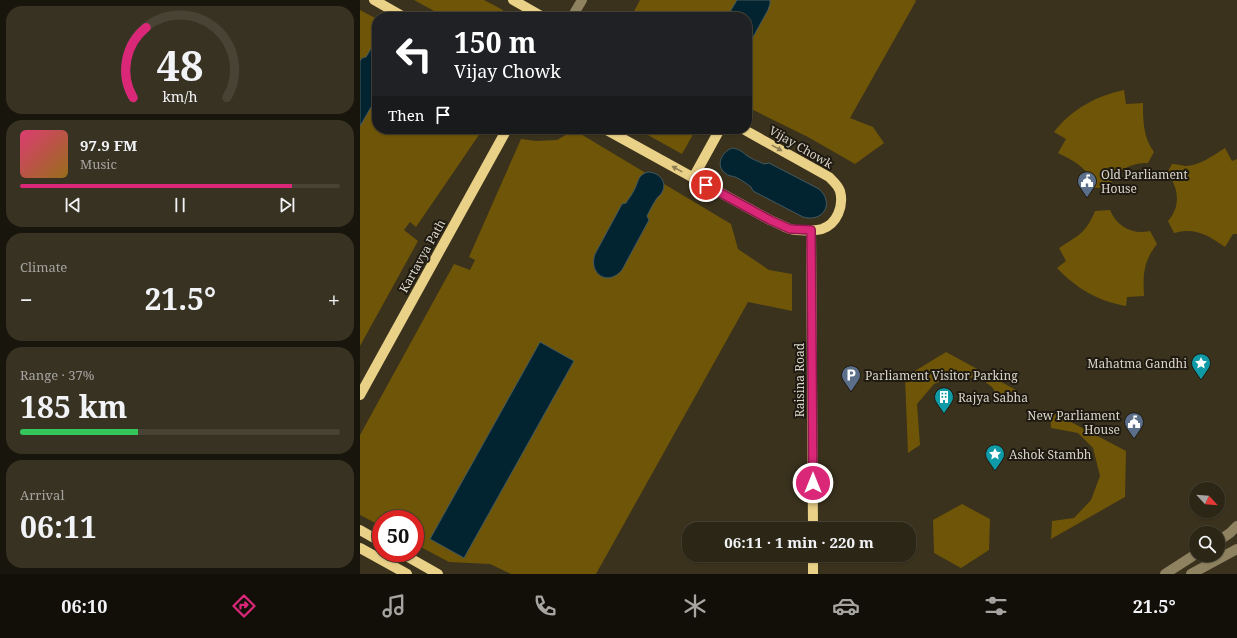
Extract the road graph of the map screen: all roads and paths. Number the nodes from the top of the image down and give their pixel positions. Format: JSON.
{"nodes":[{"id":1,"x":374,"y":0,"type":"edge"},
{"id":2,"x":513,"y":0,"type":"edge"},
{"id":3,"x":582,"y":0,"type":"edge"},
{"id":4,"x":395,"y":12,"type":"edge"},
{"id":5,"x":534,"y":12,"type":"edge"},
{"id":6,"x":575,"y":12,"type":"edge"},
{"id":7,"x":504,"y":134,"type":"edge"},
{"id":8,"x":614,"y":134,"type":"edge"},
{"id":9,"x":717,"y":134,"type":"edge"},
{"id":10,"x":752,"y":134,"type":"edge"},
{"id":11,"x":693,"y":178,"type":"junction"},
{"id":12,"x":811,"y":230,"type":"junction"},
{"id":13,"x":360,"y":395,"type":"edge"},
{"id":14,"x":813,"y":522,"type":"edge"},
{"id":15,"x":1237,"y":526,"type":"edge"},
{"id":16,"x":360,"y":530,"type":"edge"},
{"id":17,"x":1225,"y":536,"type":"edge"},
{"id":18,"x":372,"y":537,"type":"edge"},
{"id":19,"x":360,"y":548,"type":"edge"},
{"id":20,"x":1237,"y":549,"type":"edge"},
{"id":21,"x":1189,"y":559,"type":"edge"},
{"id":22,"x":417,"y":562,"type":"edge"},
{"id":23,"x":813,"y":562,"type":"edge"},
{"id":24,"x":407,"y":574,"type":"edge"},
{"id":25,"x":438,"y":574,"type":"edge"},
{"id":26,"x":813,"y":574,"type":"edge"},
{"id":27,"x":1166,"y":574,"type":"edge"},
{"id":28,"x":1191,"y":574,"type":"edge"}],
"edges":[{"from":1,"to":4,"type":"main road"},
{"from":2,"to":5,"type":"main road"},
{"from":3,"to":6,"type":"street"},
{"from":7,"to":13,"type":"main road","name":"Kartavya Path"},
{"from":11,"to":8,"type":"main road","name":"Vijay Chowk","one_way":true},
{"from":9,"to":11,"type":"main road"},
{"from":10,"to":12,"type":"main road","name":"Vijay Chowk","one_way":true},
{"from":11,"to":12,"type":"main road","name":"Vijay Chowk"},
{"from":12,"to":14,"type":"main road","name":"Raisina Road"},
{"from":15,"to":17,"type":"street"},
{"from":16,"to":18,"type":"main road"},
{"from":19,"to":24,"type":"main road"},
{"from":20,"to":28,"type":"street"},
{"from":21,"to":27,"type":"street"},
{"from":22,"to":25,"type":"main road"},
{"from":23,"to":26,"type":"main road"}]}
